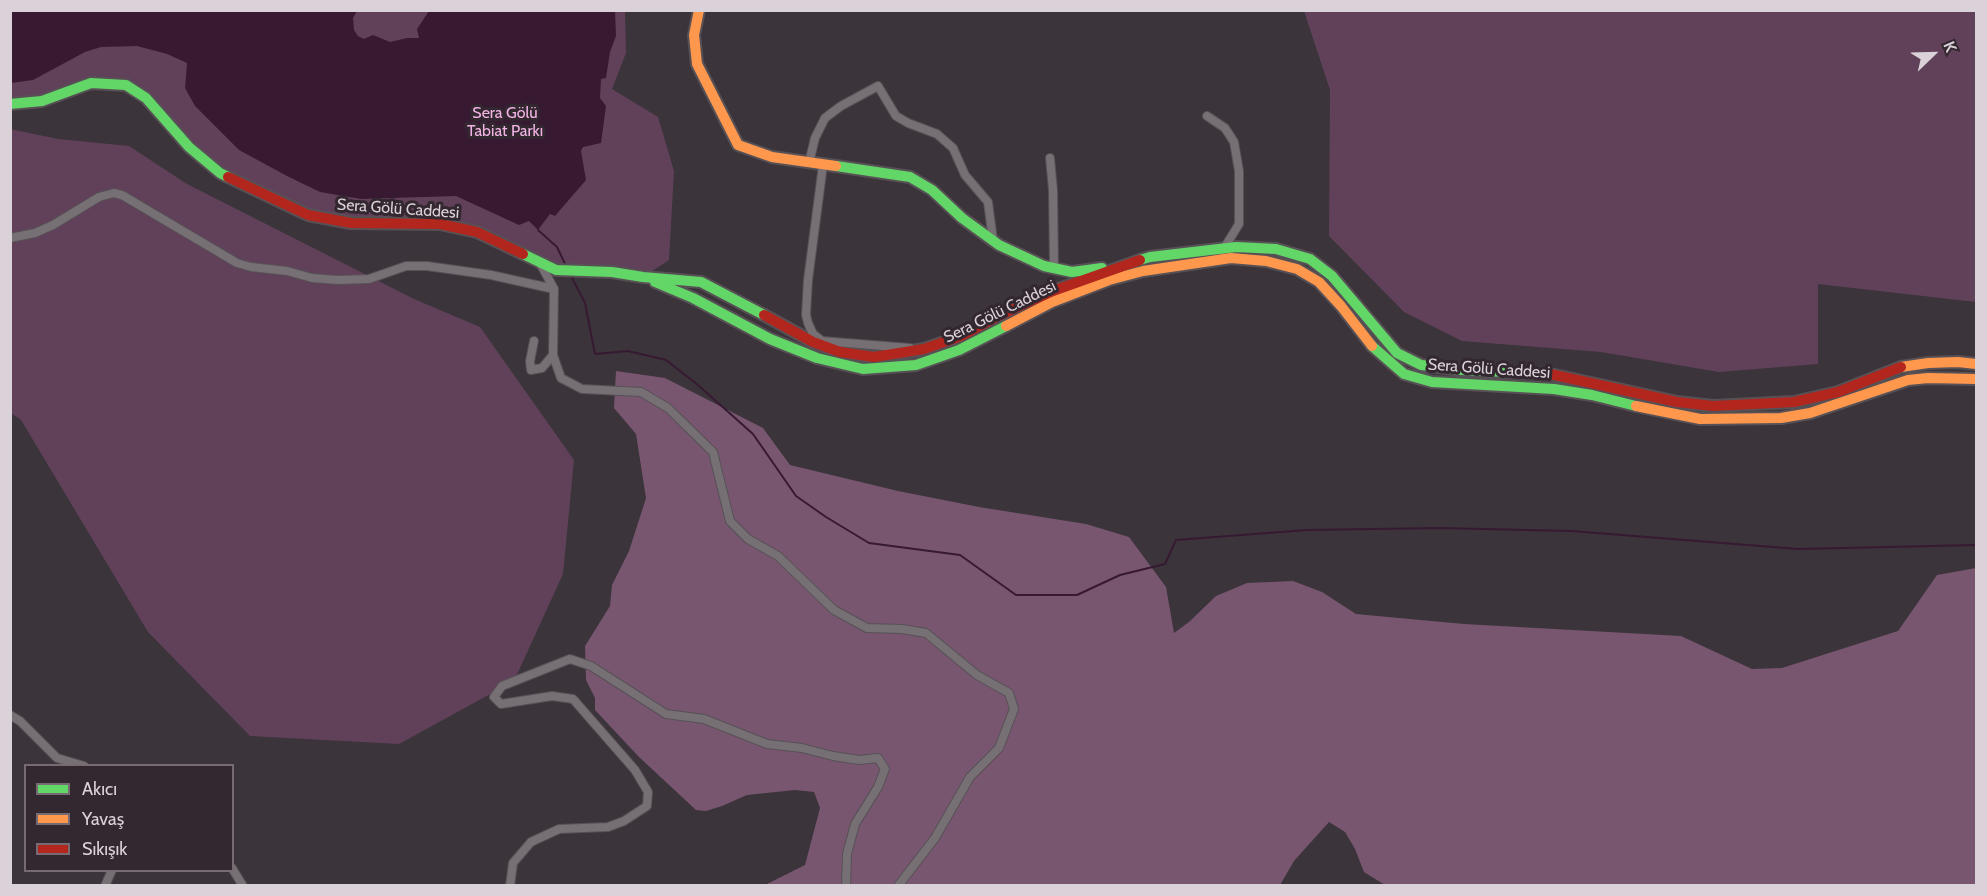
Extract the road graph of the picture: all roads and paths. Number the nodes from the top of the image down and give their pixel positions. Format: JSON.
{"nodes":[{"id":1,"x":699,"y":10,"type":"edge"},
{"id":2,"x":10,"y":104,"type":"edge"},
{"id":3,"x":1207,"y":116,"type":"dead end"},
{"id":4,"x":1050,"y":158,"type":"dead end"},
{"id":5,"x":809,"y":163,"type":"junction"},
{"id":6,"x":824,"y":165,"type":"junction"},
{"id":7,"x":10,"y":238,"type":"edge"},
{"id":8,"x":993,"y":240,"type":"junction"},
{"id":9,"x":1224,"y":248,"type":"junction"},
{"id":10,"x":1216,"y":261,"type":"junction"},
{"id":11,"x":540,"y":263,"type":"junction"},
{"id":12,"x":1122,"y":265,"type":"junction"},
{"id":13,"x":1054,"y":268,"type":"junction"},
{"id":14,"x":1143,"y":271,"type":"junction"},
{"id":15,"x":643,"y":277,"type":"junction"},
{"id":16,"x":554,"y":289,"type":"junction"},
{"id":17,"x":534,"y":340,"type":"dead end"},
{"id":18,"x":924,"y":349,"type":"junction"},
{"id":19,"x":959,"y":350,"type":"junction"},
{"id":20,"x":553,"y":355,"type":"junction"},
{"id":21,"x":1977,"y":364,"type":"edge"},
{"id":22,"x":1977,"y":379,"type":"edge"},
{"id":23,"x":10,"y":715,"type":"edge"},
{"id":24,"x":80,"y":764,"type":"edge"},
{"id":25,"x":234,"y":871,"type":"edge"},
{"id":26,"x":243,"y":885,"type":"edge"},
{"id":27,"x":510,"y":885,"type":"edge"},
{"id":28,"x":846,"y":885,"type":"edge"},
{"id":29,"x":898,"y":885,"type":"edge"}],
"edges":[{"from":1,"to":5,"type":"main road"},
{"from":2,"to":11,"type":"main road","name":"Sera Gölü Caddesi"},
{"from":3,"to":9,"type":"street"},
{"from":4,"to":13,"type":"street"},
{"from":5,"to":6,"type":"main road"},
{"from":5,"to":8,"type":"street"},
{"from":6,"to":8,"type":"main road"},
{"from":6,"to":18,"type":"street"},
{"from":7,"to":16,"type":"street"},
{"from":8,"to":13,"type":"main road"},
{"from":9,"to":10,"type":"street"},
{"from":9,"to":12,"type":"main road","name":"Sera Gölü Caddesi"},
{"from":9,"to":21,"type":"main road","name":"Sera Gölü Caddesi"},
{"from":10,"to":14,"type":"main road","name":"Sera Gölü Caddesi"},
{"from":10,"to":22,"type":"main road","name":"Sera Gölü Caddesi"},
{"from":11,"to":15,"type":"main road","name":"Sera Gölü Caddesi"},
{"from":11,"to":16,"type":"street"},
{"from":12,"to":13,"type":"main road"},
{"from":12,"to":14,"type":"main road"},
{"from":12,"to":18,"type":"main road","name":"Sera Gölü Caddesi"},
{"from":14,"to":19,"type":"main road","name":"Sera Gölü Caddesi"},
{"from":15,"to":18,"type":"main road","name":"Sera Gölü Caddesi"},
{"from":15,"to":19,"type":"main road","name":"Sera Gölü Caddesi"},
{"from":16,"to":20,"type":"street"},
{"from":17,"to":20,"type":"street"},
{"from":18,"to":19,"type":"street"},
{"from":20,"to":29,"type":"street"},
{"from":23,"to":24,"type":"street"},
{"from":25,"to":26,"type":"street"},
{"from":27,"to":28,"type":"street"}]}
